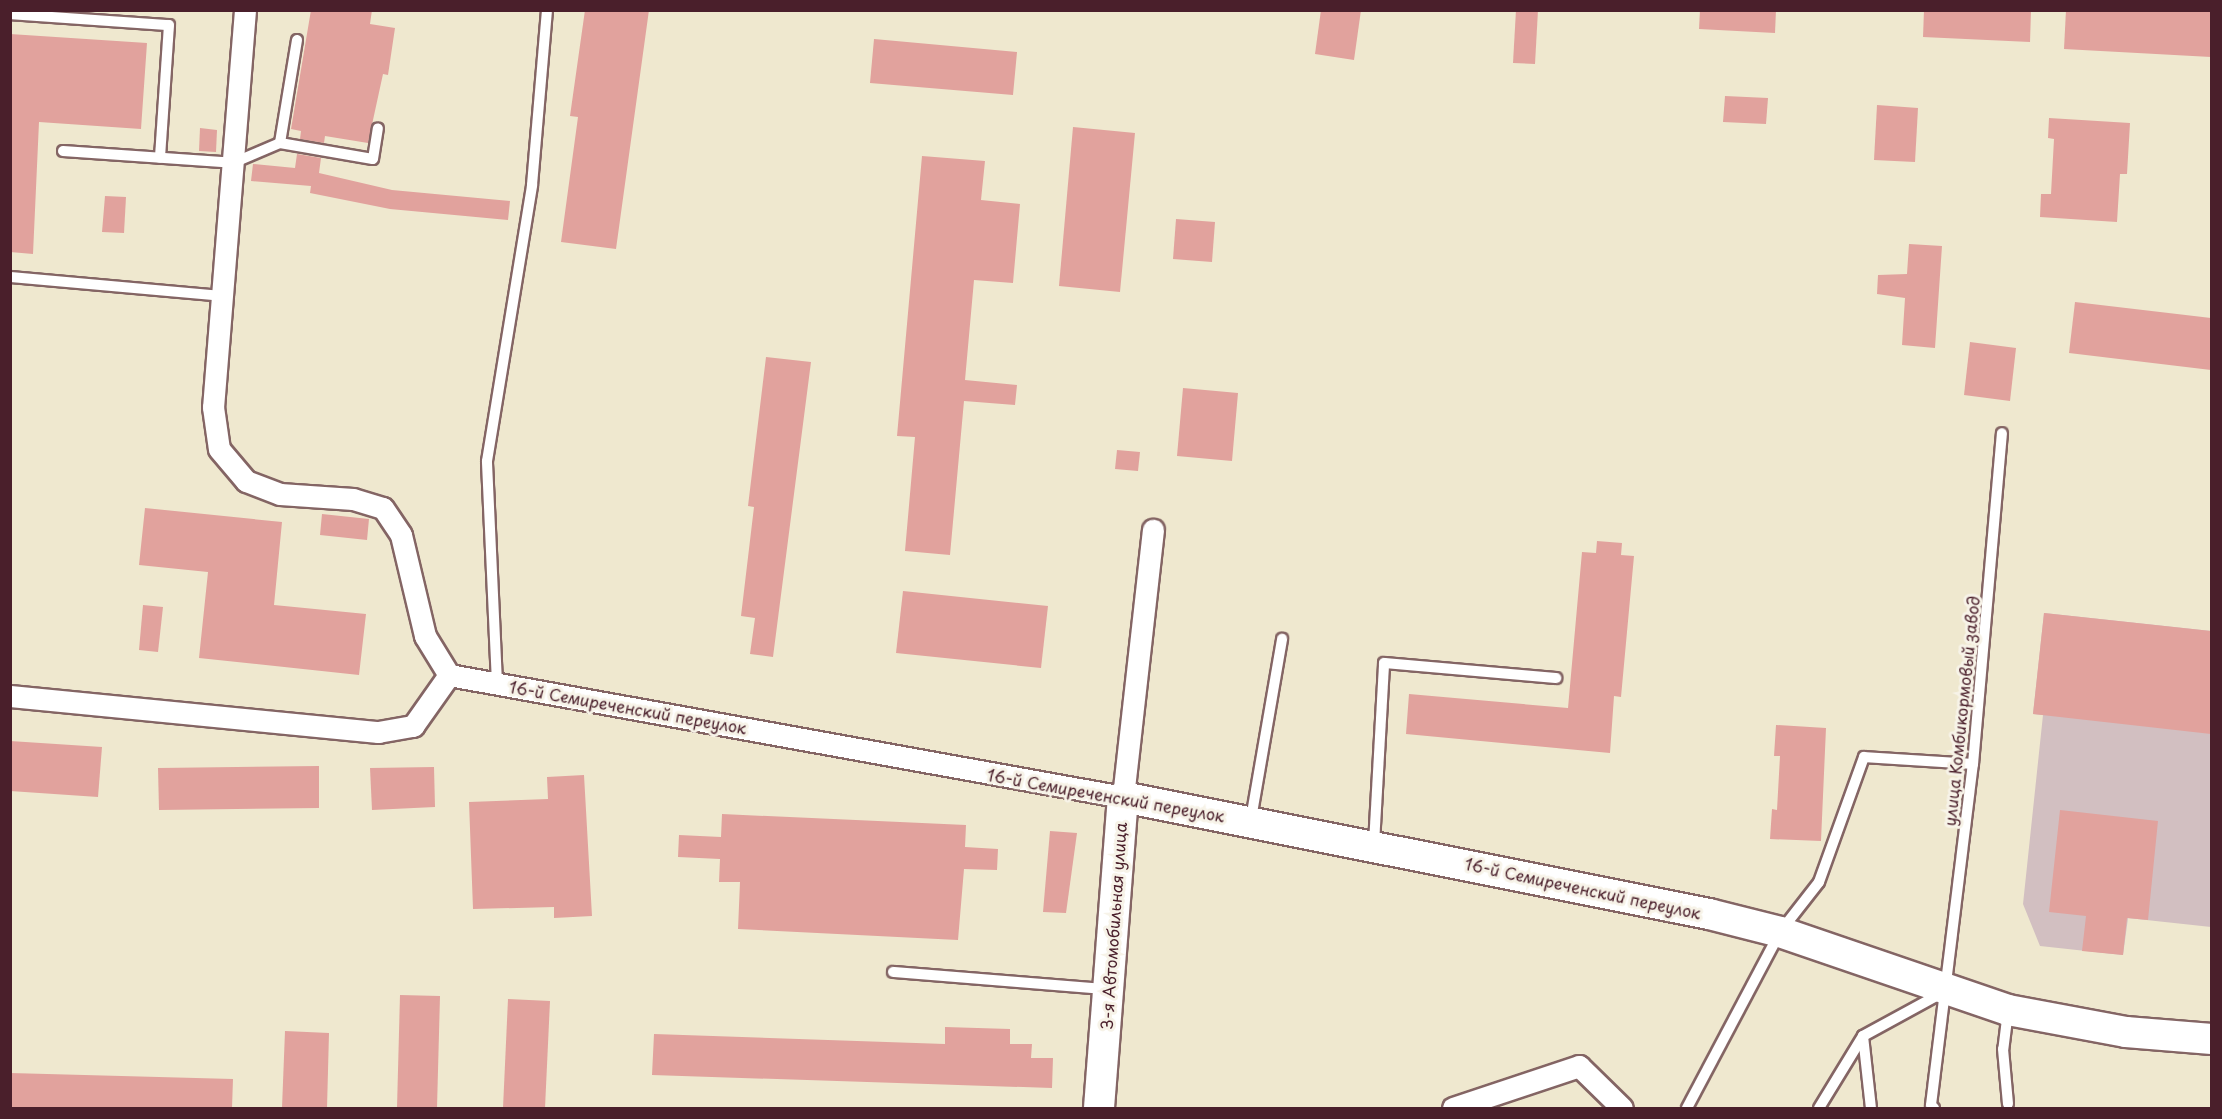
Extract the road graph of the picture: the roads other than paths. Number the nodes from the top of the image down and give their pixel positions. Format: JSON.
{"nodes":[{"id":1,"x":245,"y":10,"type":"edge"},
{"id":2,"x":547,"y":10,"type":"edge"},
{"id":3,"x":10,"y":14,"type":"edge"},
{"id":4,"x":297,"y":40,"type":"dead end"},
{"id":5,"x":378,"y":128,"type":"dead end"},
{"id":6,"x":280,"y":143,"type":"junction"},
{"id":7,"x":63,"y":152,"type":"dead end"},
{"id":8,"x":160,"y":158,"type":"junction"},
{"id":9,"x":233,"y":163,"type":"junction"},
{"id":10,"x":10,"y":277,"type":"edge"},
{"id":11,"x":222,"y":296,"type":"junction"},
{"id":12,"x":2002,"y":433,"type":"dead end"},
{"id":13,"x":1153,"y":530,"type":"dead end"},
{"id":14,"x":1282,"y":639,"type":"dead end"},
{"id":15,"x":448,"y":675,"type":"junction"},
{"id":16,"x":1556,"y":678,"type":"dead end"},
{"id":17,"x":497,"y":683,"type":"junction"},
{"id":18,"x":10,"y":696,"type":"edge"},
{"id":19,"x":1973,"y":764,"type":"junction"},
{"id":20,"x":1123,"y":797,"type":"junction"},
{"id":21,"x":1250,"y":821,"type":"junction"},
{"id":22,"x":1374,"y":845,"type":"junction"},
{"id":23,"x":1780,"y":932,"type":"junction"},
{"id":24,"x":893,"y":972,"type":"dead end"},
{"id":25,"x":1109,"y":989,"type":"junction"},
{"id":26,"x":1945,"y":991,"type":"junction"},
{"id":27,"x":2008,"y":1010,"type":"junction"},
{"id":28,"x":1863,"y":1036,"type":"junction"},
{"id":29,"x":2211,"y":1039,"type":"edge"},
{"id":30,"x":2008,"y":1104,"type":"dead end"},
{"id":31,"x":1099,"y":1108,"type":"edge"},
{"id":32,"x":1453,"y":1108,"type":"edge"},
{"id":33,"x":1622,"y":1108,"type":"edge"},
{"id":34,"x":1687,"y":1108,"type":"edge"},
{"id":35,"x":1819,"y":1108,"type":"edge"},
{"id":36,"x":1871,"y":1108,"type":"edge"},
{"id":37,"x":1934,"y":1108,"type":"edge"}],
"edges":[{"from":1,"to":9,"type":"street"},
{"from":2,"to":17,"type":"lane"},
{"from":3,"to":8,"type":"lane"},
{"from":4,"to":6,"type":"lane"},
{"from":5,"to":6,"type":"lane"},
{"from":6,"to":9,"type":"lane"},
{"from":7,"to":8,"type":"lane"},
{"from":8,"to":9,"type":"lane"},
{"from":9,"to":11,"type":"street"},
{"from":10,"to":11,"type":"lane"},
{"from":11,"to":15,"type":"street"},
{"from":12,"to":19,"type":"lane","name":"улица Комбикормовый завод"},
{"from":13,"to":20,"type":"street","name":"3-я Автомобильная улица"},
{"from":14,"to":21,"type":"lane"},
{"from":15,"to":17,"type":"street","name":"16-й Семиреченский переулок"},
{"from":15,"to":18,"type":"street"},
{"from":16,"to":22,"type":"lane"},
{"from":17,"to":20,"type":"street","name":"16-й Семиреченский переулок"},
{"from":19,"to":23,"type":"lane"},
{"from":19,"to":26,"type":"lane","name":"улица Комбикормовый завод"},
{"from":20,"to":21,"type":"street","name":"16-й Семиреченский переулок"},
{"from":20,"to":25,"type":"street","name":"3-я Автомобильная улица"},
{"from":21,"to":22,"type":"street","name":"16-й Семиреченский переулок"},
{"from":22,"to":23,"type":"street","name":"16-й Семиреченский переулок"},
{"from":23,"to":26,"type":"street","name":"16-й Семиреченский переулок"},
{"from":23,"to":34,"type":"lane"},
{"from":24,"to":25,"type":"lane"},
{"from":25,"to":31,"type":"street","name":"3-я Автомобильная улица"},
{"from":26,"to":27,"type":"street","name":"16-й Семиреченский переулок"},
{"from":26,"to":28,"type":"lane"},
{"from":26,"to":37,"type":"lane","name":"улица Комбикормовый завод"},
{"from":27,"to":29,"type":"street","name":"16-й Семиреченский переулок"},
{"from":27,"to":30,"type":"lane"},
{"from":28,"to":35,"type":"lane"},
{"from":28,"to":36,"type":"lane"},
{"from":32,"to":33,"type":"street"}]}
